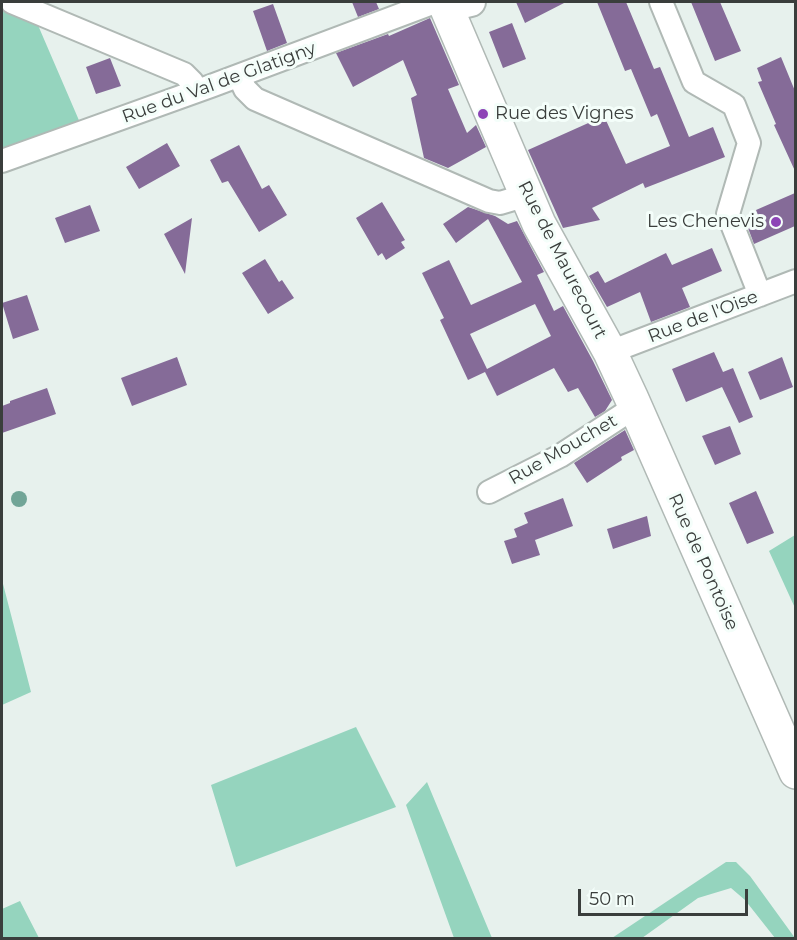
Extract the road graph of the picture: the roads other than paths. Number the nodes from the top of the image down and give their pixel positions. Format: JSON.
{"nodes":[{"id":1,"x":12,"y":2,"type":"edge"},
{"id":2,"x":661,"y":2,"type":"edge"},
{"id":3,"x":449,"y":3,"type":"edge"},
{"id":4,"x":239,"y":76,"type":"junction"},
{"id":5,"x":196,"y":92,"type":"junction"},
{"id":6,"x":2,"y":161,"type":"edge"},
{"id":7,"x":527,"y":195,"type":"junction"},
{"id":8,"x":795,"y":281,"type":"edge"},
{"id":9,"x":760,"y":295,"type":"junction"},
{"id":10,"x":610,"y":352,"type":"junction"},
{"id":11,"x":635,"y":407,"type":"junction"},
{"id":12,"x":489,"y":492,"type":"dead end"},
{"id":13,"x":795,"y":772,"type":"edge"}],
"edges":[{"from":1,"to":5,"type":"street"},
{"from":2,"to":9,"type":"street"},
{"from":3,"to":4,"type":"street","name":"Rue du Val de Glatigny"},
{"from":3,"to":7,"type":"main road","name":"Rue de Maurecourt"},
{"from":4,"to":5,"type":"street","name":"Rue du Val de Glatigny"},
{"from":4,"to":7,"type":"street"},
{"from":5,"to":6,"type":"street","name":"Rue du Val de Glatigny"},
{"from":7,"to":10,"type":"main road","name":"Rue de Maurecourt"},
{"from":8,"to":9,"type":"street","name":"Rue de l'Oise"},
{"from":9,"to":10,"type":"street","name":"Rue de l'Oise"},
{"from":10,"to":11,"type":"main road","name":"Rue de Pontoise"},
{"from":11,"to":12,"type":"street","name":"Rue Mouchet"},
{"from":11,"to":13,"type":"main road","name":"Rue de Pontoise"}]}
